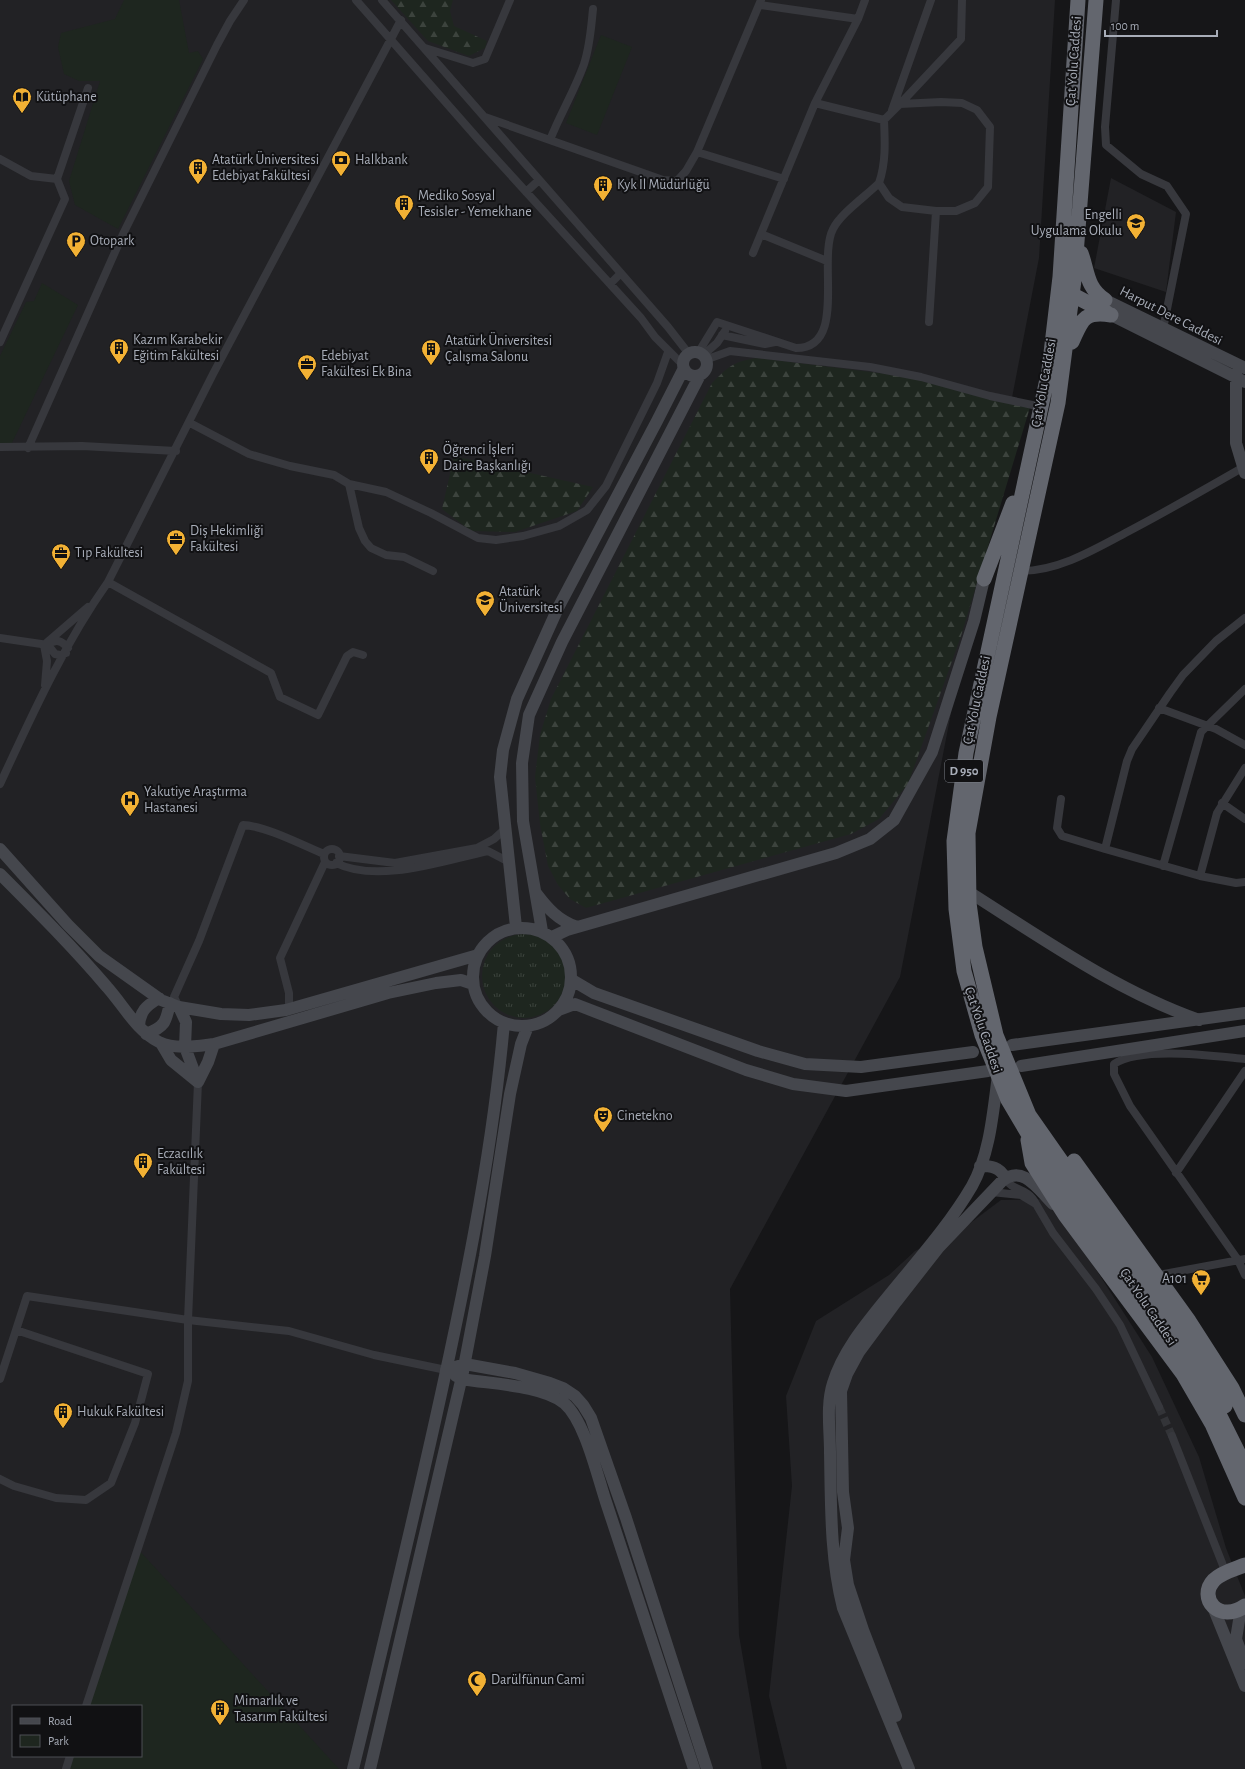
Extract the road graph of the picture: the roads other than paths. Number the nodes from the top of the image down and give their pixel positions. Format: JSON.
{"nodes":[{"id":1,"x":244,"y":0,"type":"edge"},
{"id":2,"x":356,"y":0,"type":"edge"},
{"id":3,"x":382,"y":0,"type":"edge"},
{"id":4,"x":510,"y":0,"type":"edge"},
{"id":5,"x":865,"y":0,"type":"edge"},
{"id":6,"x":931,"y":0,"type":"edge"},
{"id":7,"x":962,"y":0,"type":"edge"},
{"id":8,"x":1078,"y":0,"type":"edge"},
{"id":9,"x":1096,"y":0,"type":"edge"},
{"id":10,"x":1116,"y":0,"type":"edge"},
{"id":11,"x":761,"y":3,"type":"edge"},
{"id":12,"x":593,"y":9,"type":"dead end"},
{"id":13,"x":858,"y":19,"type":"junction"},
{"id":14,"x":401,"y":20,"type":"junction"},
{"id":15,"x":392,"y":39,"type":"junction"},
{"id":16,"x":424,"y":48,"type":"junction"},
{"id":17,"x":88,"y":88,"type":"dead end"},
{"id":18,"x":815,"y":104,"type":"junction"},
{"id":19,"x":900,"y":104,"type":"junction"},
{"id":20,"x":892,"y":110,"type":"junction"},
{"id":21,"x":484,"y":117,"type":"junction"},
{"id":22,"x":884,"y":120,"type":"junction"},
{"id":23,"x":550,"y":140,"type":"junction"},
{"id":24,"x":697,"y":152,"type":"junction"},
{"id":25,"x":0,"y":159,"type":"edge"},
{"id":26,"x":57,"y":179,"type":"junction"},
{"id":27,"x":784,"y":179,"type":"junction"},
{"id":28,"x":539,"y":180,"type":"junction"},
{"id":29,"x":879,"y":183,"type":"junction"},
{"id":30,"x":526,"y":192,"type":"junction"},
{"id":31,"x":936,"y":211,"type":"junction"},
{"id":32,"x":761,"y":234,"type":"junction"},
{"id":33,"x":1077,"y":243,"type":"junction"},
{"id":34,"x":754,"y":253,"type":"dead end"},
{"id":35,"x":827,"y":260,"type":"junction"},
{"id":36,"x":621,"y":273,"type":"junction"},
{"id":37,"x":1060,"y":277,"type":"junction"},
{"id":38,"x":610,"y":284,"type":"junction"},
{"id":39,"x":1073,"y":295,"type":"junction"},
{"id":40,"x":1105,"y":300,"type":"joint"},
{"id":41,"x":1111,"y":315,"type":"junction"},
{"id":42,"x":929,"y":322,"type":"dead end"},
{"id":43,"x":728,"y":325,"type":"junction"},
{"id":44,"x":1163,"y":329,"type":"junction"},
{"id":45,"x":722,"y":335,"type":"junction"},
{"id":46,"x":0,"y":342,"type":"edge"},
{"id":47,"x":777,"y":342,"type":"junction"},
{"id":48,"x":668,"y":352,"type":"junction"},
{"id":49,"x":1065,"y":357,"type":"junction"},
{"id":50,"x":694,"y":359,"type":"junction"},
{"id":51,"x":1241,"y":366,"type":"edge"},
{"id":52,"x":700,"y":375,"type":"junction"},
{"id":53,"x":1240,"y":380,"type":"edge"},
{"id":54,"x":1042,"y":407,"type":"junction"},
{"id":55,"x":190,"y":423,"type":"junction"},
{"id":56,"x":0,"y":447,"type":"edge"},
{"id":57,"x":28,"y":448,"type":"junction"},
{"id":58,"x":176,"y":451,"type":"junction"},
{"id":59,"x":1028,"y":463,"type":"junction"},
{"id":60,"x":1244,"y":470,"type":"edge"},
{"id":61,"x":349,"y":484,"type":"junction"},
{"id":62,"x":433,"y":571,"type":"dead end"},
{"id":63,"x":1021,"y":571,"type":"junction"},
{"id":64,"x":984,"y":579,"type":"joint"},
{"id":65,"x":108,"y":582,"type":"junction"},
{"id":66,"x":93,"y":603,"type":"junction"},
{"id":67,"x":1245,"y":618,"type":"edge"},
{"id":68,"x":0,"y":638,"type":"edge"},
{"id":69,"x":46,"y":645,"type":"junction"},
{"id":70,"x":67,"y":650,"type":"junction"},
{"id":71,"x":363,"y":655,"type":"dead end"},
{"id":72,"x":1245,"y":689,"type":"edge"},
{"id":73,"x":43,"y":692,"type":"junction"},
{"id":74,"x":1159,"y":708,"type":"junction"},
{"id":75,"x":1207,"y":725,"type":"junction"},
{"id":76,"x":1245,"y":745,"type":"edge"},
{"id":77,"x":1245,"y":768,"type":"edge"},
{"id":78,"x":0,"y":784,"type":"edge"},
{"id":79,"x":1061,"y":799,"type":"dead end"},
{"id":80,"x":1222,"y":803,"type":"junction"},
{"id":81,"x":1245,"y":819,"type":"edge"},
{"id":82,"x":505,"y":829,"type":"junction"},
{"id":83,"x":0,"y":849,"type":"edge"},
{"id":84,"x":1105,"y":849,"type":"junction"},
{"id":85,"x":325,"y":858,"type":"junction"},
{"id":86,"x":338,"y":860,"type":"junction"},
{"id":87,"x":509,"y":862,"type":"junction"},
{"id":88,"x":1163,"y":866,"type":"junction"},
{"id":89,"x":0,"y":874,"type":"edge"},
{"id":90,"x":1200,"y":876,"type":"junction"},
{"id":91,"x":1245,"y":882,"type":"edge"},
{"id":92,"x":969,"y":892,"type":"junction"},
{"id":93,"x":536,"y":893,"type":"junction"},
{"id":94,"x":516,"y":927,"type":"junction"},
{"id":95,"x":577,"y":927,"type":"junction"},
{"id":96,"x":547,"y":934,"type":"junction"},
{"id":97,"x":478,"y":954,"type":"junction"},
{"id":98,"x":572,"y":980,"type":"junction"},
{"id":99,"x":473,"y":984,"type":"junction"},
{"id":100,"x":170,"y":1002,"type":"junction"},
{"id":101,"x":289,"y":1009,"type":"junction"},
{"id":102,"x":559,"y":1010,"type":"junction"},
{"id":103,"x":1245,"y":1013,"type":"edge"},
{"id":104,"x":1199,"y":1020,"type":"junction"},
{"id":105,"x":504,"y":1023,"type":"junction"},
{"id":106,"x":528,"y":1026,"type":"junction"},
{"id":107,"x":143,"y":1030,"type":"junction"},
{"id":108,"x":1245,"y":1031,"type":"edge"},
{"id":109,"x":161,"y":1043,"type":"junction"},
{"id":110,"x":214,"y":1044,"type":"junction"},
{"id":111,"x":1012,"y":1045,"type":"dead end"},
{"id":112,"x":185,"y":1047,"type":"junction"},
{"id":113,"x":974,"y":1052,"type":"dead end"},
{"id":114,"x":1245,"y":1059,"type":"edge"},
{"id":115,"x":1021,"y":1066,"type":"dead end"},
{"id":116,"x":1245,"y":1071,"type":"edge"},
{"id":117,"x":993,"y":1073,"type":"junction"},
{"id":118,"x":198,"y":1082,"type":"junction"},
{"id":119,"x":1025,"y":1104,"type":"junction"},
{"id":120,"x":1026,"y":1131,"type":"junction"},
{"id":121,"x":978,"y":1170,"type":"junction"},
{"id":122,"x":1176,"y":1174,"type":"junction"},
{"id":123,"x":1006,"y":1178,"type":"junction"},
{"id":124,"x":991,"y":1192,"type":"junction"},
{"id":125,"x":1036,"y":1204,"type":"junction"},
{"id":126,"x":1065,"y":1216,"type":"junction"},
{"id":127,"x":1241,"y":1259,"type":"edge"},
{"id":128,"x":1245,"y":1276,"type":"edge"},
{"id":129,"x":1158,"y":1278,"type":"junction"},
{"id":130,"x":188,"y":1320,"type":"junction"},
{"id":131,"x":16,"y":1330,"type":"junction"},
{"id":132,"x":465,"y":1364,"type":"junction"},
{"id":133,"x":446,"y":1370,"type":"junction"},
{"id":134,"x":0,"y":1379,"type":"edge"},
{"id":135,"x":462,"y":1380,"type":"junction"},
{"id":136,"x":1159,"y":1407,"type":"tunnel mouth"},
{"id":137,"x":1245,"y":1416,"type":"edge"},
{"id":138,"x":1172,"y":1436,"type":"tunnel mouth"},
{"id":139,"x":1245,"y":1444,"type":"edge"},
{"id":140,"x":1245,"y":1473,"type":"edge"},
{"id":141,"x":0,"y":1479,"type":"edge"},
{"id":142,"x":1245,"y":1498,"type":"edge"},
{"id":143,"x":832,"y":1520,"type":"junction"},
{"id":144,"x":847,"y":1528,"type":"junction"},
{"id":145,"x":833,"y":1533,"type":"junction"},
{"id":146,"x":1245,"y":1554,"type":"edge"},
{"id":147,"x":1236,"y":1569,"type":"edge"},
{"id":148,"x":1213,"y":1607,"type":"junction"},
{"id":149,"x":1243,"y":1607,"type":"edge"},
{"id":150,"x":1245,"y":1663,"type":"edge"},
{"id":151,"x":1245,"y":1686,"type":"edge"},
{"id":152,"x":86,"y":1705,"type":"edge"},
{"id":153,"x":70,"y":1757,"type":"edge"},
{"id":154,"x":66,"y":1769,"type":"edge"},
{"id":155,"x":353,"y":1769,"type":"edge"},
{"id":156,"x":370,"y":1769,"type":"edge"},
{"id":157,"x":694,"y":1769,"type":"edge"},
{"id":158,"x":707,"y":1769,"type":"edge"},
{"id":159,"x":909,"y":1769,"type":"edge"},
{"id":160,"x":917,"y":1769,"type":"edge"}],
"edges":[{"from":1,"to":57,"type":"street"},
{"from":2,"to":15,"type":"street"},
{"from":3,"to":14,"type":"street"},
{"from":4,"to":16,"type":"street"},
{"from":5,"to":13,"type":"street"},
{"from":6,"to":20,"type":"street"},
{"from":7,"to":19,"type":"street"},
{"from":8,"to":37,"type":"highway","name":"Çat Yolu Caddesi","number":"D 950"},
{"from":9,"to":33,"type":"highway","name":"Çat Yolu Caddesi","number":"D 950"},
{"from":10,"to":44,"type":"street"},
{"from":11,"to":13,"type":"street"},
{"from":11,"to":24,"type":"street"},
{"from":12,"to":23,"type":"street"},
{"from":13,"to":18,"type":"street"},
{"from":14,"to":15,"type":"street"},
{"from":14,"to":16,"type":"street"},
{"from":15,"to":30,"type":"street"},
{"from":15,"to":55,"type":"street"},
{"from":16,"to":21,"type":"street"},
{"from":17,"to":26,"type":"street"},
{"from":18,"to":22,"type":"street"},
{"from":18,"to":27,"type":"street"},
{"from":19,"to":20,"type":"street"},
{"from":19,"to":31,"type":"street"},
{"from":20,"to":22,"type":"street"},
{"from":21,"to":23,"type":"street"},
{"from":21,"to":28,"type":"street"},
{"from":22,"to":29,"type":"street"},
{"from":23,"to":24,"type":"street"},
{"from":24,"to":27,"type":"street"},
{"from":25,"to":26,"type":"street"},
{"from":26,"to":46,"type":"street"},
{"from":27,"to":32,"type":"street"},
{"from":28,"to":30,"type":"street"},
{"from":28,"to":36,"type":"street"},
{"from":29,"to":31,"type":"street"},
{"from":29,"to":35,"type":"street"},
{"from":30,"to":38,"type":"street"},
{"from":31,"to":42,"type":"street"},
{"from":32,"to":34,"type":"street"},
{"from":32,"to":35,"type":"street"},
{"from":33,"to":39,"type":"highway","name":"Çat Yolu Caddesi","number":"D 950"},
{"from":33,"to":40,"type":"highway"},
{"from":35,"to":47,"type":"street"},
{"from":36,"to":38,"type":"street"},
{"from":36,"to":50,"type":"street"},
{"from":37,"to":39,"type":"highway"},
{"from":37,"to":54,"type":"highway","name":"Çat Yolu Caddesi","number":"D 950"},
{"from":38,"to":48,"type":"street"},
{"from":39,"to":41,"type":"highway"},
{"from":39,"to":49,"type":"highway","name":"Çat Yolu Caddesi","number":"D 950"},
{"from":40,"to":44,"type":"main road","name":"Harput Dere Caddesi"},
{"from":41,"to":49,"type":"highway"},
{"from":41,"to":53,"type":"main road","name":"Harput Dere Caddesi"},
{"from":43,"to":45,"type":"street"},
{"from":43,"to":47,"type":"street"},
{"from":43,"to":50,"type":"street"},
{"from":44,"to":51,"type":"main road","name":"Harput Dere Caddesi"},
{"from":45,"to":47,"type":"street"},
{"from":45,"to":50,"type":"street"},
{"from":48,"to":50,"type":"street"},
{"from":48,"to":61,"type":"street"},
{"from":49,"to":63,"type":"highway","name":"Çat Yolu Caddesi","number":"D 950"},
{"from":50,"to":52,"type":"main road"},
{"from":50,"to":52,"type":"main road"},
{"from":50,"to":54,"type":"street"},
{"from":50,"to":82,"type":"main road"},
{"from":51,"to":53,"type":"main road"},
{"from":52,"to":93,"type":"main road"},
{"from":53,"to":60,"type":"main road"},
{"from":54,"to":59,"type":"highway","name":"Çat Yolu Caddesi","number":"D 950"},
{"from":55,"to":58,"type":"street"},
{"from":55,"to":61,"type":"street"},
{"from":56,"to":57,"type":"street"},
{"from":57,"to":58,"type":"street"},
{"from":58,"to":65,"type":"street"},
{"from":59,"to":64,"type":"highway"},
{"from":59,"to":117,"type":"highway","name":"Çat Yolu Caddesi","number":"D 950"},
{"from":60,"to":63,"type":"street"},
{"from":61,"to":62,"type":"street"},
{"from":63,"to":92,"type":"highway","name":"Çat Yolu Caddesi","number":"D 950"},
{"from":64,"to":95,"type":"main road"},
{"from":65,"to":66,"type":"street"},
{"from":65,"to":71,"type":"street"},
{"from":66,"to":69,"type":"street"},
{"from":66,"to":70,"type":"street"},
{"from":67,"to":74,"type":"street"},
{"from":68,"to":69,"type":"street"},
{"from":69,"to":70,"type":"street"},
{"from":69,"to":70,"type":"street"},
{"from":69,"to":73,"type":"street"},
{"from":70,"to":73,"type":"street"},
{"from":72,"to":75,"type":"street"},
{"from":73,"to":78,"type":"street"},
{"from":74,"to":75,"type":"street"},
{"from":74,"to":84,"type":"street"},
{"from":75,"to":76,"type":"street"},
{"from":75,"to":88,"type":"street"},
{"from":77,"to":80,"type":"street"},
{"from":79,"to":84,"type":"street"},
{"from":80,"to":81,"type":"street"},
{"from":80,"to":90,"type":"street"},
{"from":82,"to":86,"type":"street"},
{"from":82,"to":87,"type":"main road"},
{"from":83,"to":100,"type":"main road"},
{"from":84,"to":88,"type":"street"},
{"from":85,"to":86,"type":"street"},
{"from":85,"to":86,"type":"street"},
{"from":85,"to":100,"type":"street"},
{"from":85,"to":101,"type":"street"},
{"from":86,"to":87,"type":"street"},
{"from":87,"to":94,"type":"main road"},
{"from":88,"to":90,"type":"street"},
{"from":89,"to":107,"type":"main road"},
{"from":90,"to":91,"type":"street"},
{"from":92,"to":104,"type":"main road"},
{"from":92,"to":119,"type":"highway","name":"Çat Yolu Caddesi","number":"D 950"},
{"from":93,"to":95,"type":"main road"},
{"from":93,"to":96,"type":"main road"},
{"from":94,"to":96,"type":"main road"},
{"from":94,"to":97,"type":"main road"},
{"from":95,"to":96,"type":"main road"},
{"from":96,"to":98,"type":"main road"},
{"from":97,"to":99,"type":"main road"},
{"from":97,"to":101,"type":"main road"},
{"from":98,"to":102,"type":"main road"},
{"from":98,"to":113,"type":"main road"},
{"from":99,"to":105,"type":"main road"},
{"from":99,"to":110,"type":"main road"},
{"from":100,"to":101,"type":"main road"},
{"from":100,"to":107,"type":"main road"},
{"from":100,"to":107,"type":"main road"},
{"from":100,"to":112,"type":"main road"},
{"from":102,"to":106,"type":"main road"},
{"from":102,"to":117,"type":"main road"},
{"from":103,"to":104,"type":"main road"},
{"from":104,"to":111,"type":"main road"},
{"from":105,"to":106,"type":"main road"},
{"from":105,"to":133,"type":"main road"},
{"from":106,"to":132,"type":"main road"},
{"from":107,"to":109,"type":"main road"},
{"from":108,"to":115,"type":"main road"},
{"from":109,"to":112,"type":"main road"},
{"from":109,"to":118,"type":"main road"},
{"from":110,"to":112,"type":"main road"},
{"from":110,"to":118,"type":"main road"},
{"from":112,"to":118,"type":"main road"},
{"from":114,"to":122,"type":"street"},
{"from":116,"to":122,"type":"street"},
{"from":117,"to":120,"type":"highway","name":"Çat Yolu Caddesi","number":"D 950"},
{"from":117,"to":121,"type":"main road"},
{"from":118,"to":130,"type":"street"},
{"from":119,"to":129,"type":"highway"},
{"from":119,"to":139,"type":"highway","name":"Çat Yolu Caddesi","number":"D 950"},
{"from":120,"to":126,"type":"highway"},
{"from":120,"to":140,"type":"highway","name":"Çat Yolu Caddesi","number":"D 950"},
{"from":121,"to":123,"type":"main road"},
{"from":121,"to":124,"type":"main road"},
{"from":121,"to":143,"type":"main road"},
{"from":122,"to":127,"type":"street"},
{"from":123,"to":124,"type":"main road"},
{"from":123,"to":125,"type":"street"},
{"from":123,"to":126,"type":"main road"},
{"from":124,"to":125,"type":"street"},
{"from":124,"to":144,"type":"main road"},
{"from":125,"to":136,"type":"street"},
{"from":126,"to":142,"type":"highway"},
{"from":127,"to":128,"type":"street"},
{"from":127,"to":129,"type":"street"},
{"from":129,"to":137,"type":"highway"},
{"from":130,"to":131,"type":"street"},
{"from":130,"to":133,"type":"street"},
{"from":130,"to":152,"type":"street"},
{"from":131,"to":134,"type":"street"},
{"from":131,"to":141,"type":"street"},
{"from":132,"to":133,"type":"main road"},
{"from":132,"to":135,"type":"main road"},
{"from":132,"to":158,"type":"main road"},
{"from":133,"to":135,"type":"main road"},
{"from":133,"to":155,"type":"main road"},
{"from":135,"to":156,"type":"main road"},
{"from":135,"to":157,"type":"main road"},
{"from":138,"to":147,"type":"street"},
{"from":143,"to":144,"type":"main road"},
{"from":143,"to":145,"type":"main road"},
{"from":144,"to":145,"type":"main road"},
{"from":144,"to":160,"type":"main road"},
{"from":145,"to":159,"type":"main road"},
{"from":146,"to":147,"type":"highway"},
{"from":147,"to":148,"type":"highway"},
{"from":148,"to":149,"type":"highway"},
{"from":148,"to":151,"type":"main road"},
{"from":149,"to":150,"type":"main road"},
{"from":153,"to":154,"type":"street"}]}
